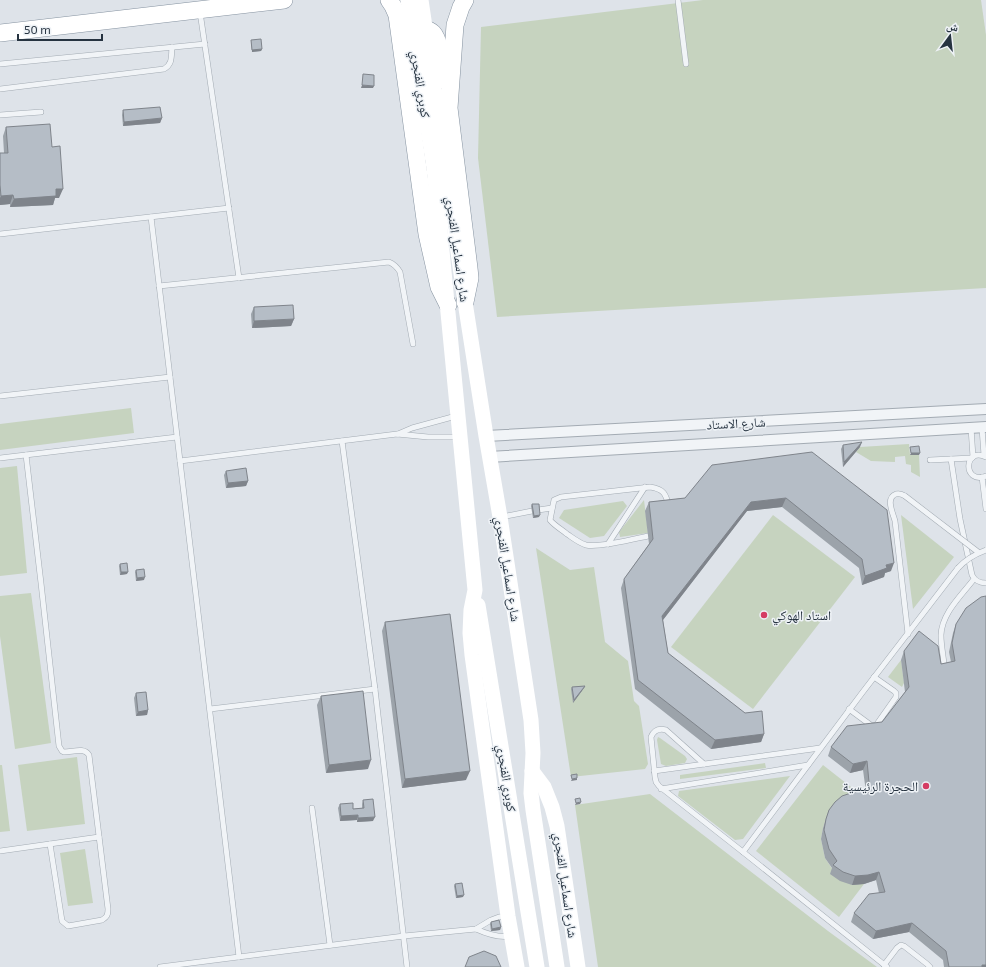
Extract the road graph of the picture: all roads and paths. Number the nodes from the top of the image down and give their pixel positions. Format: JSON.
{"nodes":[{"id":1,"x":284,"y":0,"type":"edge"},
{"id":2,"x":388,"y":0,"type":"edge"},
{"id":3,"x":408,"y":0,"type":"edge"},
{"id":4,"x":421,"y":0,"type":"edge"},
{"id":5,"x":465,"y":0,"type":"edge"},
{"id":6,"x":678,"y":0,"type":"edge"},
{"id":7,"x":200,"y":10,"type":"junction"},
{"id":8,"x":0,"y":33,"type":"edge"},
{"id":9,"x":401,"y":40,"type":"junction"},
{"id":10,"x":205,"y":44,"type":"junction"},
{"id":11,"x":172,"y":47,"type":"junction"},
{"id":12,"x":0,"y":64,"type":"edge"},
{"id":13,"x":686,"y":64,"type":"dead end"},
{"id":14,"x":0,"y":89,"type":"edge"},
{"id":15,"x":449,"y":108,"type":"junction"},
{"id":16,"x":41,"y":112,"type":"dead end"},
{"id":17,"x":0,"y":116,"type":"edge"},
{"id":18,"x":440,"y":168,"type":"junction"},
{"id":19,"x":229,"y":208,"type":"junction"},
{"id":20,"x":151,"y":217,"type":"junction"},
{"id":21,"x":0,"y":234,"type":"edge"},
{"id":22,"x":239,"y":278,"type":"junction"},
{"id":23,"x":159,"y":286,"type":"junction"},
{"id":24,"x":465,"y":302,"type":"junction"},
{"id":25,"x":448,"y":305,"type":"junction"},
{"id":26,"x":413,"y":344,"type":"dead end"},
{"id":27,"x":170,"y":377,"type":"junction"},
{"id":28,"x":0,"y":396,"type":"edge"},
{"id":29,"x":986,"y":409,"type":"edge"},
{"id":30,"x":458,"y":416,"type":"junction"},
{"id":31,"x":971,"y":428,"type":"junction"},
{"id":32,"x":984,"y":428,"type":"edge"},
{"id":33,"x":397,"y":434,"type":"junction"},
{"id":34,"x":486,"y":436,"type":"junction"},
{"id":35,"x":177,"y":437,"type":"junction"},
{"id":36,"x":460,"y":437,"type":"junction"},
{"id":37,"x":342,"y":441,"type":"junction"},
{"id":38,"x":26,"y":455,"type":"junction"},
{"id":39,"x":985,"y":456,"type":"edge"},
{"id":40,"x":489,"y":457,"type":"junction"},
{"id":41,"x":972,"y":457,"type":"junction"},
{"id":42,"x":0,"y":458,"type":"edge"},
{"id":43,"x":952,"y":459,"type":"junction"},
{"id":44,"x":930,"y":460,"type":"dead end"},
{"id":45,"x":180,"y":461,"type":"junction"},
{"id":46,"x":984,"y":477,"type":"edge"},
{"id":47,"x":645,"y":487,"type":"junction"},
{"id":48,"x":552,"y":508,"type":"junction"},
{"id":49,"x":669,"y":508,"type":"edge"},
{"id":50,"x":986,"y":509,"type":"edge"},
{"id":51,"x":538,"y":510,"type":"edge"},
{"id":52,"x":532,"y":511,"type":"edge"},
{"id":53,"x":500,"y":517,"type":"junction"},
{"id":54,"x":889,"y":517,"type":"edge"},
{"id":55,"x":895,"y":521,"type":"junction"},
{"id":56,"x":648,"y":536,"type":"dead end"},
{"id":57,"x":608,"y":544,"type":"junction"},
{"id":58,"x":986,"y":550,"type":"edge"},
{"id":59,"x":978,"y":552,"type":"junction"},
{"id":60,"x":974,"y":579,"type":"junction"},
{"id":61,"x":986,"y":583,"type":"edge"},
{"id":62,"x":475,"y":590,"type":"junction"},
{"id":63,"x":908,"y":634,"type":"junction"},
{"id":64,"x":944,"y":664,"type":"edge"},
{"id":65,"x":874,"y":677,"type":"junction"},
{"id":66,"x":375,"y":689,"type":"junction"},
{"id":67,"x":210,"y":709,"type":"junction"},
{"id":68,"x":849,"y":709,"type":"junction"},
{"id":69,"x":820,"y":748,"type":"junction"},
{"id":70,"x":704,"y":764,"type":"junction"},
{"id":71,"x":808,"y":765,"type":"junction"},
{"id":72,"x":532,"y":770,"type":"junction"},
{"id":73,"x":654,"y":771,"type":"junction"},
{"id":74,"x":661,"y":788,"type":"junction"},
{"id":75,"x":312,"y":808,"type":"dead end"},
{"id":76,"x":99,"y":837,"type":"junction"},
{"id":77,"x":50,"y":844,"type":"junction"},
{"id":78,"x":0,"y":852,"type":"edge"},
{"id":79,"x":743,"y":852,"type":"junction"},
{"id":80,"x":508,"y":916,"type":"junction"},
{"id":81,"x":476,"y":928,"type":"junction"},
{"id":82,"x":511,"y":935,"type":"junction"},
{"id":83,"x":404,"y":936,"type":"junction"},
{"id":84,"x":330,"y":945,"type":"junction"},
{"id":85,"x":239,"y":957,"type":"junction"},
{"id":86,"x":886,"y":966,"type":"edge"},
{"id":87,"x":160,"y":967,"type":"edge"},
{"id":88,"x":407,"y":967,"type":"edge"},
{"id":89,"x":517,"y":967,"type":"edge"},
{"id":90,"x":537,"y":967,"type":"edge"},
{"id":91,"x":557,"y":967,"type":"edge"},
{"id":92,"x":578,"y":967,"type":"edge"},
{"id":93,"x":930,"y":967,"type":"edge"}],
"edges":[{"from":1,"to":7,"type":"highway"},
{"from":2,"to":9,"type":"highway"},
{"from":3,"to":18,"type":"main road","name":"كوبري الفنجري","bridge":true},
{"from":4,"to":18,"type":"main road","name":"كوبري الفنجري","bridge":true},
{"from":5,"to":15,"type":"highway"},
{"from":6,"to":13,"type":"lane"},
{"from":7,"to":8,"type":"highway"},
{"from":7,"to":10,"type":"lane"},
{"from":9,"to":15,"type":"highway"},
{"from":9,"to":25,"type":"highway"},
{"from":10,"to":11,"type":"lane"},
{"from":10,"to":19,"type":"lane"},
{"from":11,"to":12,"type":"lane"},
{"from":11,"to":14,"type":"lane"},
{"from":15,"to":24,"type":"highway"},
{"from":16,"to":17,"type":"lane"},
{"from":18,"to":24,"type":"main road","name":"شارع اسماعيل الفنجري"},
{"from":18,"to":25,"type":"main road","name":"شارع اسماعيل الفنجري"},
{"from":19,"to":20,"type":"lane"},
{"from":19,"to":22,"type":"lane"},
{"from":20,"to":21,"type":"lane"},
{"from":20,"to":23,"type":"lane"},
{"from":22,"to":23,"type":"lane"},
{"from":22,"to":26,"type":"lane"},
{"from":23,"to":27,"type":"lane"},
{"from":24,"to":34,"type":"main road","name":"شارع اسماعيل الفنجري"},
{"from":25,"to":30,"type":"main road","name":"شارع اسماعيل الفنجري"},
{"from":27,"to":28,"type":"lane"},
{"from":27,"to":35,"type":"lane"},
{"from":29,"to":34,"type":"street","name":"شارع الاستاد"},
{"from":30,"to":33,"type":"lane"},
{"from":30,"to":36,"type":"main road","name":"شارع اسماعيل الفنجري"},
{"from":31,"to":32,"type":"street","name":"شارع الاستاد"},
{"from":31,"to":40,"type":"street","name":"شارع الاستاد"},
{"from":31,"to":41,"type":"lane"},
{"from":32,"to":39,"type":"lane"},
{"from":33,"to":36,"type":"lane"},
{"from":33,"to":37,"type":"lane"},
{"from":34,"to":40,"type":"main road","name":"شارع اسماعيل الفنجري"},
{"from":35,"to":38,"type":"lane"},
{"from":35,"to":45,"type":"lane"},
{"from":36,"to":62,"type":"main road","name":"شارع اسماعيل الفنجري"},
{"from":37,"to":45,"type":"lane"},
{"from":37,"to":66,"type":"lane"},
{"from":38,"to":42,"type":"lane"},
{"from":38,"to":76,"type":"lane"},
{"from":39,"to":41,"type":"lane"},
{"from":40,"to":53,"type":"main road","name":"شارع اسماعيل الفنجري"},
{"from":41,"to":43,"type":"lane"},
{"from":41,"to":46,"type":"lane"},
{"from":43,"to":44,"type":"lane"},
{"from":43,"to":60,"type":"lane"},
{"from":45,"to":67,"type":"lane"},
{"from":46,"to":50,"type":"lane"},
{"from":47,"to":48,"type":"lane"},
{"from":47,"to":49,"type":"lane"},
{"from":47,"to":57,"type":"lane"},
{"from":48,"to":51,"type":"lane"},
{"from":48,"to":57,"type":"lane"},
{"from":52,"to":53,"type":"lane"},
{"from":53,"to":72,"type":"main road","name":"شارع اسماعيل الفنجري"},
{"from":54,"to":55,"type":"lane"},
{"from":55,"to":59,"type":"lane","bridge":true},
{"from":55,"to":63,"type":"lane"},
{"from":56,"to":57,"type":"lane"},
{"from":58,"to":59,"type":"lane","bridge":true},
{"from":59,"to":63,"type":"lane","bridge":true},
{"from":60,"to":61,"type":"lane"},
{"from":60,"to":64,"type":"lane"},
{"from":62,"to":80,"type":"main road","name":"شارع اسماعيل الفنجري"},
{"from":62,"to":90,"type":"main road","name":"كوبري الفنجري"},
{"from":63,"to":65,"type":"lane"},
{"from":65,"to":68,"type":"lane"},
{"from":65,"to":68,"type":"lane"},
{"from":66,"to":67,"type":"lane"},
{"from":66,"to":83,"type":"lane"},
{"from":67,"to":85,"type":"lane"},
{"from":68,"to":69,"type":"lane"},
{"from":69,"to":70,"type":"lane"},
{"from":69,"to":71,"type":"lane"},
{"from":70,"to":73,"type":"lane"},
{"from":70,"to":73,"type":"lane"},
{"from":71,"to":74,"type":"lane"},
{"from":71,"to":79,"type":"lane"},
{"from":72,"to":91,"type":"main road","name":"كوبري الفنجري"},
{"from":72,"to":92,"type":"main road","name":"شارع اسماعيل الفنجري"},
{"from":73,"to":74,"type":"lane"},
{"from":74,"to":79,"type":"lane"},
{"from":75,"to":84,"type":"lane"},
{"from":76,"to":77,"type":"lane"},
{"from":76,"to":77,"type":"lane"},
{"from":77,"to":78,"type":"lane"},
{"from":79,"to":86,"type":"lane"},
{"from":80,"to":81,"type":"lane"},
{"from":80,"to":82,"type":"main road","name":"شارع اسماعيل الفنجري"},
{"from":81,"to":82,"type":"lane"},
{"from":81,"to":83,"type":"lane"},
{"from":82,"to":89,"type":"main road","name":"شارع اسماعيل الفنجري"},
{"from":83,"to":84,"type":"lane"},
{"from":83,"to":88,"type":"lane"},
{"from":84,"to":85,"type":"lane"},
{"from":85,"to":87,"type":"lane"},
{"from":86,"to":93,"type":"lane"}]}
